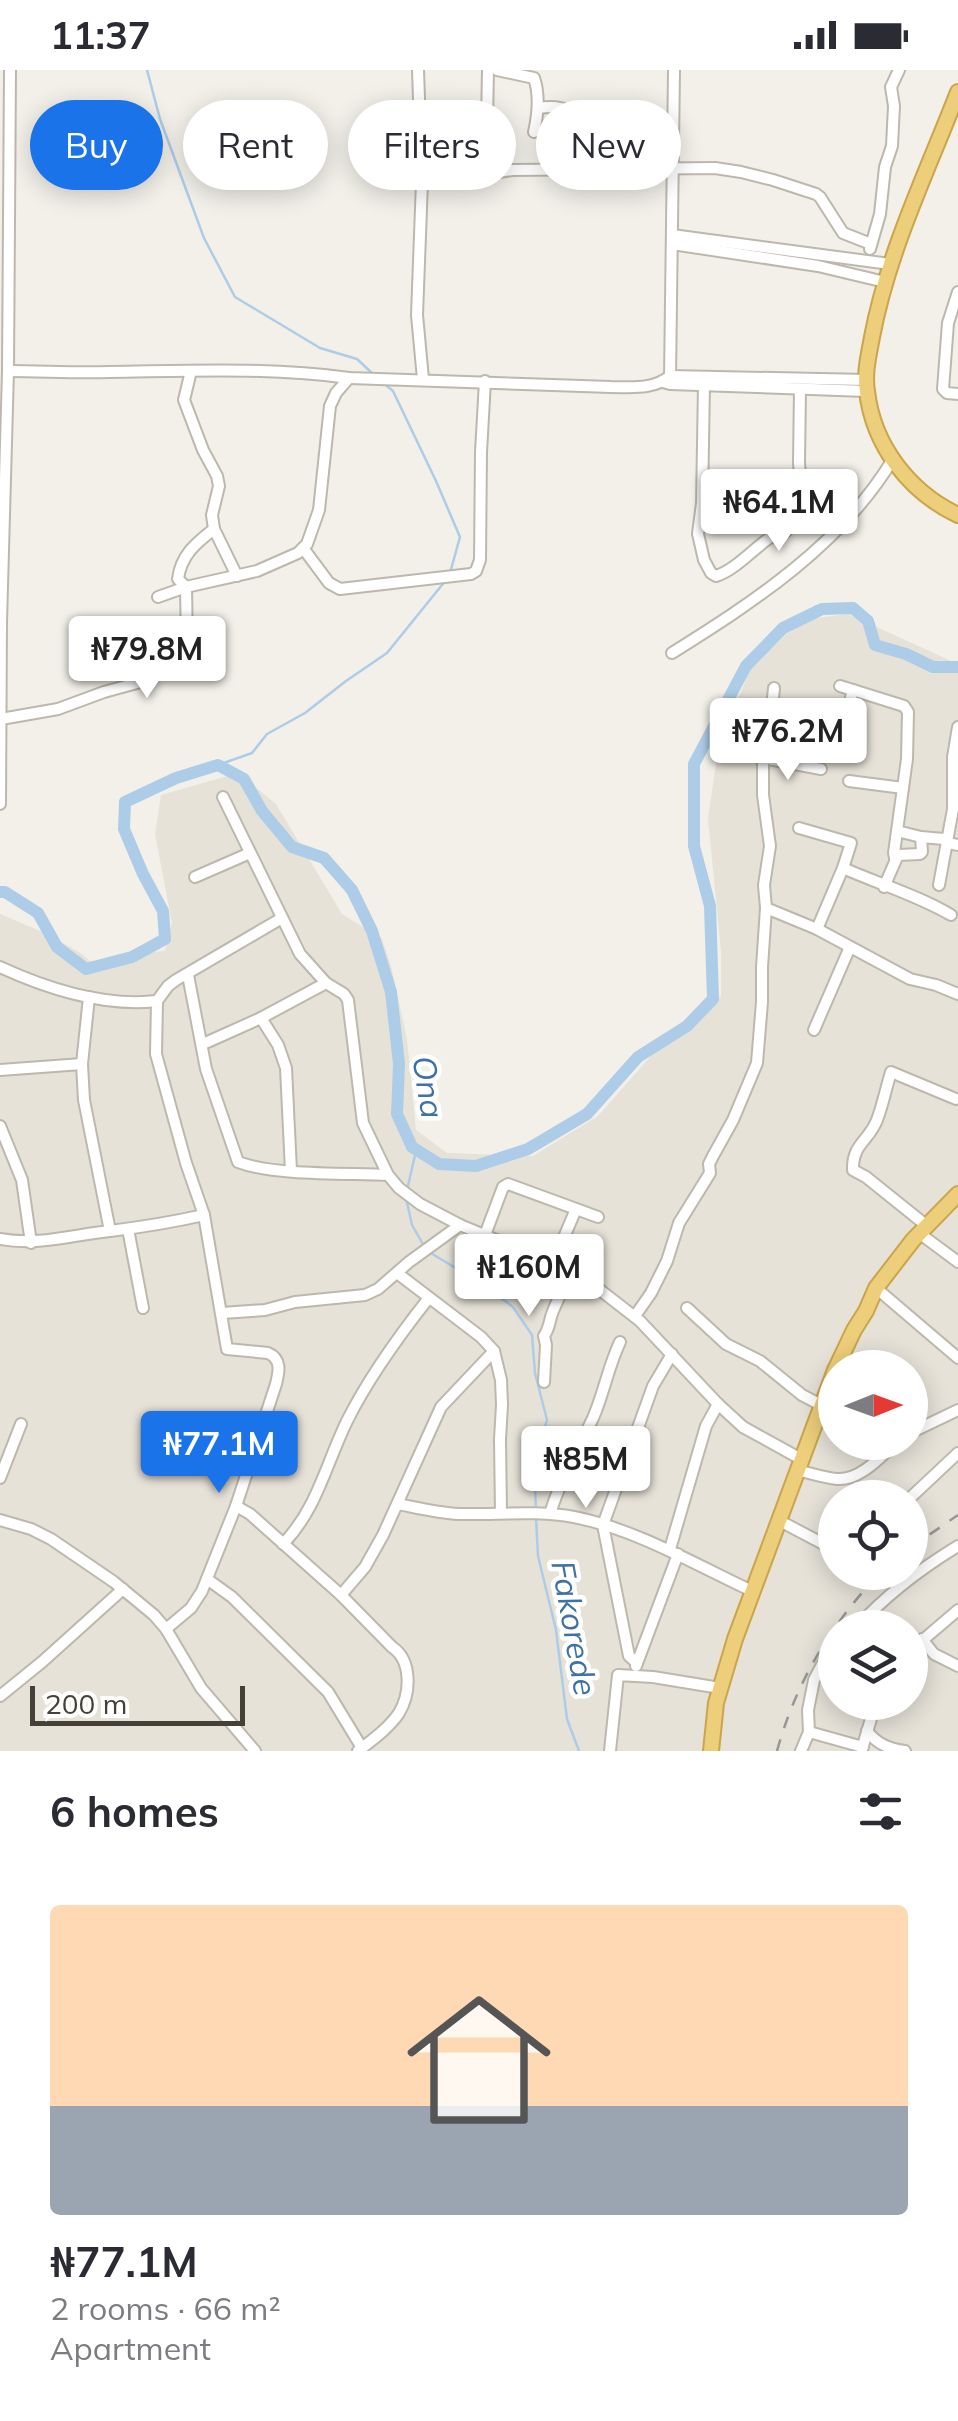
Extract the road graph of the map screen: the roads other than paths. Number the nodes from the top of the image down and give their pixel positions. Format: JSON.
{"nodes":[{"id":1,"x":10,"y":70,"type":"edge"},
{"id":2,"x":418,"y":70,"type":"edge"},
{"id":3,"x":488,"y":70,"type":"edge"},
{"id":4,"x":496,"y":70,"type":"edge"},
{"id":5,"x":674,"y":70,"type":"edge"},
{"id":6,"x":899,"y":70,"type":"edge"},
{"id":7,"x":958,"y":92,"type":"edge"},
{"id":8,"x":419,"y":100,"type":"edge"},
{"id":9,"x":487,"y":100,"type":"edge"},
{"id":10,"x":538,"y":100,"type":"edge"},
{"id":11,"x":673,"y":100,"type":"edge"},
{"id":12,"x":536,"y":120,"type":"edge"},
{"id":13,"x":534,"y":132,"type":"dead end"},
{"id":14,"x":681,"y":168,"type":"edge"},
{"id":15,"x":422,"y":190,"type":"edge"},
{"id":16,"x":672,"y":190,"type":"edge"},
{"id":17,"x":672,"y":239,"type":"junction"},
{"id":18,"x":871,"y":244,"type":"junction"},
{"id":19,"x":832,"y":256,"type":"junction"},
{"id":20,"x":850,"y":258,"type":"junction"},
{"id":21,"x":868,"y":261,"type":"junction"},
{"id":22,"x":890,"y":264,"type":"junction"},
{"id":23,"x":829,"y":268,"type":"junction"},
{"id":24,"x":846,"y":272,"type":"junction"},
{"id":25,"x":885,"y":282,"type":"junction"},
{"id":26,"x":958,"y":292,"type":"edge"},
{"id":27,"x":8,"y":371,"type":"junction"},
{"id":28,"x":190,"y":371,"type":"junction"},
{"id":29,"x":349,"y":378,"type":"junction"},
{"id":30,"x":423,"y":379,"type":"junction"},
{"id":31,"x":485,"y":381,"type":"junction"},
{"id":32,"x":668,"y":381,"type":"junction"},
{"id":33,"x":704,"y":384,"type":"junction"},
{"id":34,"x":867,"y":385,"type":"junction"},
{"id":35,"x":800,"y":389,"type":"junction"},
{"id":36,"x":3,"y":390,"type":"edge"},
{"id":37,"x":958,"y":394,"type":"edge"},
{"id":38,"x":893,"y":459,"type":"junction"},
{"id":39,"x":2,"y":490,"type":"edge"},
{"id":40,"x":958,"y":515,"type":"edge"},
{"id":41,"x":214,"y":529,"type":"junction"},
{"id":42,"x":303,"y":548,"type":"junction"},
{"id":43,"x":237,"y":576,"type":"junction"},
{"id":44,"x":186,"y":586,"type":"junction"},
{"id":45,"x":158,"y":597,"type":"dead end"},
{"id":46,"x":672,"y":654,"type":"dead end"},
{"id":47,"x":840,"y":686,"type":"dead end"},
{"id":48,"x":774,"y":688,"type":"dead end"},
{"id":49,"x":852,"y":690,"type":"junction"},
{"id":50,"x":1,"y":719,"type":"edge"},
{"id":51,"x":958,"y":727,"type":"edge"},
{"id":52,"x":770,"y":728,"type":"junction"},
{"id":53,"x":763,"y":758,"type":"junction"},
{"id":54,"x":821,"y":769,"type":"dead end"},
{"id":55,"x":849,"y":781,"type":"dead end"},
{"id":56,"x":902,"y":788,"type":"junction"},
{"id":57,"x":223,"y":797,"type":"dead end"},
{"id":58,"x":0,"y":804,"type":"edge"},
{"id":59,"x":799,"y":828,"type":"dead end"},
{"id":60,"x":897,"y":831,"type":"junction"},
{"id":61,"x":922,"y":837,"type":"junction"},
{"id":62,"x":953,"y":844,"type":"edge"},
{"id":63,"x":250,"y":853,"type":"junction"},
{"id":64,"x":895,"y":858,"type":"junction"},
{"id":65,"x":843,"y":868,"type":"junction"},
{"id":66,"x":195,"y":877,"type":"dead end"},
{"id":67,"x":938,"y":884,"type":"dead end"},
{"id":68,"x":884,"y":887,"type":"junction"},
{"id":69,"x":766,"y":908,"type":"junction"},
{"id":70,"x":951,"y":915,"type":"dead end"},
{"id":71,"x":282,"y":918,"type":"junction"},
{"id":72,"x":817,"y":929,"type":"junction"},
{"id":73,"x":850,"y":947,"type":"junction"},
{"id":74,"x":0,"y":967,"type":"edge"},
{"id":75,"x":188,"y":975,"type":"junction"},
{"id":76,"x":326,"y":983,"type":"junction"},
{"id":77,"x":958,"y":994,"type":"edge"},
{"id":78,"x":89,"y":997,"type":"junction"},
{"id":79,"x":157,"y":1002,"type":"junction"},
{"id":80,"x":262,"y":1018,"type":"junction"},
{"id":81,"x":814,"y":1030,"type":"dead end"},
{"id":82,"x":203,"y":1044,"type":"junction"},
{"id":83,"x":82,"y":1064,"type":"junction"},
{"id":84,"x":0,"y":1070,"type":"edge"},
{"id":85,"x":956,"y":1099,"type":"edge"},
{"id":86,"x":0,"y":1126,"type":"edge"},
{"id":87,"x":291,"y":1171,"type":"junction"},
{"id":88,"x":388,"y":1175,"type":"junction"},
{"id":89,"x":958,"y":1194,"type":"edge"},
{"id":90,"x":576,"y":1209,"type":"junction"},
{"id":91,"x":204,"y":1215,"type":"junction"},
{"id":92,"x":598,"y":1217,"type":"dead end"},
{"id":93,"x":460,"y":1225,"type":"junction"},
{"id":94,"x":128,"y":1230,"type":"junction"},
{"id":95,"x":923,"y":1230,"type":"junction"},
{"id":96,"x":110,"y":1231,"type":"junction"},
{"id":97,"x":485,"y":1236,"type":"junction"},
{"id":98,"x":0,"y":1239,"type":"edge"},
{"id":99,"x":31,"y":1243,"type":"junction"},
{"id":100,"x":554,"y":1261,"type":"junction"},
{"id":101,"x":958,"y":1262,"type":"edge"},
{"id":102,"x":572,"y":1271,"type":"junction"},
{"id":103,"x":397,"y":1273,"type":"junction"},
{"id":104,"x":876,"y":1288,"type":"junction"},
{"id":105,"x":428,"y":1299,"type":"junction"},
{"id":106,"x":143,"y":1308,"type":"dead end"},
{"id":107,"x":687,"y":1308,"type":"dead end"},
{"id":108,"x":222,"y":1312,"type":"junction"},
{"id":109,"x":634,"y":1316,"type":"junction"},
{"id":110,"x":620,"y":1342,"type":"dead end"},
{"id":111,"x":845,"y":1350,"type":"edge"},
{"id":112,"x":494,"y":1352,"type":"junction"},
{"id":113,"x":672,"y":1354,"type":"junction"},
{"id":114,"x":958,"y":1358,"type":"edge"},
{"id":115,"x":544,"y":1382,"type":"dead end"},
{"id":116,"x":718,"y":1404,"type":"junction"},
{"id":117,"x":818,"y":1405,"type":"edge"},
{"id":118,"x":958,"y":1410,"type":"edge"},
{"id":119,"x":818,"y":1412,"type":"edge"},
{"id":120,"x":21,"y":1424,"type":"dead end"},
{"id":121,"x":928,"y":1424,"type":"edge"},
{"id":122,"x":958,"y":1454,"type":"edge"},
{"id":123,"x":876,"y":1460,"type":"edge"},
{"id":124,"x":799,"y":1464,"type":"junction"},
{"id":125,"x":0,"y":1478,"type":"edge"},
{"id":126,"x":928,"y":1482,"type":"edge"},
{"id":127,"x":398,"y":1504,"type":"junction"},
{"id":128,"x":236,"y":1506,"type":"junction"},
{"id":129,"x":502,"y":1513,"type":"junction"},
{"id":130,"x":550,"y":1514,"type":"junction"},
{"id":131,"x":0,"y":1520,"type":"edge"},
{"id":132,"x":778,"y":1520,"type":"junction"},
{"id":133,"x":603,"y":1525,"type":"junction"},
{"id":134,"x":818,"y":1541,"type":"edge"},
{"id":135,"x":283,"y":1544,"type":"junction"},
{"id":136,"x":958,"y":1546,"type":"edge"},
{"id":137,"x":674,"y":1552,"type":"junction"},
{"id":138,"x":928,"y":1566,"type":"edge"},
{"id":139,"x":207,"y":1579,"type":"junction"},
{"id":140,"x":123,"y":1589,"type":"junction"},
{"id":141,"x":894,"y":1590,"type":"edge"},
{"id":142,"x":752,"y":1591,"type":"junction"},
{"id":143,"x":342,"y":1595,"type":"junction"},
{"id":144,"x":873,"y":1610,"type":"edge"},
{"id":145,"x":958,"y":1610,"type":"edge"},
{"id":146,"x":166,"y":1630,"type":"junction"},
{"id":147,"x":928,"y":1634,"type":"edge"},
{"id":148,"x":928,"y":1646,"type":"edge"},
{"id":149,"x":958,"y":1666,"type":"edge"},
{"id":150,"x":635,"y":1669,"type":"junction"},
{"id":151,"x":818,"y":1672,"type":"edge"},
{"id":152,"x":720,"y":1688,"type":"junction"},
{"id":153,"x":0,"y":1696,"type":"edge"},
{"id":154,"x":870,"y":1720,"type":"edge"},
{"id":155,"x":867,"y":1731,"type":"junction"},
{"id":156,"x":809,"y":1732,"type":"junction"},
{"id":157,"x":862,"y":1749,"type":"edge"},
{"id":158,"x":360,"y":1750,"type":"edge"},
{"id":159,"x":255,"y":1751,"type":"edge"},
{"id":160,"x":610,"y":1751,"type":"edge"},
{"id":161,"x":711,"y":1751,"type":"edge"},
{"id":162,"x":801,"y":1751,"type":"edge"},
{"id":163,"x":905,"y":1751,"type":"edge"}],
"edges":[{"from":1,"to":27,"type":"street"},
{"from":2,"to":8,"type":"street"},
{"from":3,"to":9,"type":"street"},
{"from":4,"to":10,"type":"street"},
{"from":5,"to":11,"type":"street"},
{"from":6,"to":18,"type":"street"},
{"from":7,"to":22,"type":"highway"},
{"from":12,"to":13,"type":"street"},
{"from":14,"to":18,"type":"street"},
{"from":15,"to":30,"type":"street"},
{"from":16,"to":17,"type":"street"},
{"from":17,"to":19,"type":"street"},
{"from":17,"to":23,"type":"street"},
{"from":17,"to":32,"type":"street"},
{"from":18,"to":21,"type":"street"},
{"from":19,"to":20,"type":"street"},
{"from":19,"to":23,"type":"street"},
{"from":20,"to":21,"type":"street"},
{"from":20,"to":24,"type":"street"},
{"from":21,"to":22,"type":"street"},
{"from":22,"to":25,"type":"highway"},
{"from":23,"to":24,"type":"street"},
{"from":24,"to":25,"type":"street"},
{"from":25,"to":34,"type":"highway"},
{"from":26,"to":37,"type":"street"},
{"from":27,"to":28,"type":"street"},
{"from":27,"to":36,"type":"street"},
{"from":28,"to":29,"type":"street"},
{"from":28,"to":41,"type":"street"},
{"from":29,"to":30,"type":"street"},
{"from":29,"to":42,"type":"street"},
{"from":30,"to":31,"type":"street"},
{"from":31,"to":32,"type":"street"},
{"from":31,"to":42,"type":"street"},
{"from":32,"to":33,"type":"street"},
{"from":32,"to":34,"type":"street"},
{"from":33,"to":35,"type":"street"},
{"from":33,"to":35,"type":"street"},
{"from":34,"to":35,"type":"street"},
{"from":34,"to":38,"type":"highway"},
{"from":36,"to":39,"type":"street"},
{"from":38,"to":40,"type":"highway"},
{"from":38,"to":46,"type":"street"},
{"from":39,"to":50,"type":"street"},
{"from":41,"to":43,"type":"street"},
{"from":41,"to":44,"type":"street"},
{"from":42,"to":43,"type":"street"},
{"from":43,"to":44,"type":"street"},
{"from":44,"to":45,"type":"street"},
{"from":44,"to":50,"type":"street"},
{"from":47,"to":49,"type":"street"},
{"from":48,"to":52,"type":"street"},
{"from":49,"to":52,"type":"street"},
{"from":49,"to":56,"type":"street"},
{"from":50,"to":58,"type":"street"},
{"from":51,"to":62,"type":"street"},
{"from":52,"to":53,"type":"street"},
{"from":53,"to":54,"type":"street"},
{"from":53,"to":69,"type":"street"},
{"from":55,"to":56,"type":"street"},
{"from":56,"to":60,"type":"street"},
{"from":57,"to":63,"type":"street"},
{"from":59,"to":65,"type":"street"},
{"from":60,"to":61,"type":"street"},
{"from":60,"to":64,"type":"street"},
{"from":61,"to":62,"type":"street"},
{"from":61,"to":64,"type":"street"},
{"from":62,"to":67,"type":"street"},
{"from":63,"to":66,"type":"street"},
{"from":63,"to":71,"type":"street"},
{"from":64,"to":68,"type":"street"},
{"from":65,"to":68,"type":"street"},
{"from":65,"to":72,"type":"street"},
{"from":68,"to":70,"type":"street"},
{"from":69,"to":72,"type":"street"},
{"from":69,"to":109,"type":"street"},
{"from":71,"to":75,"type":"street"},
{"from":71,"to":76,"type":"street"},
{"from":72,"to":73,"type":"street"},
{"from":73,"to":77,"type":"street"},
{"from":73,"to":81,"type":"street"},
{"from":74,"to":78,"type":"street"},
{"from":75,"to":79,"type":"street"},
{"from":75,"to":82,"type":"street"},
{"from":76,"to":80,"type":"street"},
{"from":76,"to":88,"type":"street"},
{"from":78,"to":79,"type":"street"},
{"from":78,"to":83,"type":"street"},
{"from":79,"to":91,"type":"street"},
{"from":80,"to":82,"type":"street"},
{"from":80,"to":87,"type":"street"},
{"from":82,"to":87,"type":"street"},
{"from":83,"to":84,"type":"street"},
{"from":83,"to":96,"type":"street"},
{"from":85,"to":95,"type":"street"},
{"from":86,"to":99,"type":"street"},
{"from":87,"to":88,"type":"street"},
{"from":88,"to":93,"type":"street"},
{"from":89,"to":95,"type":"highway"},
{"from":90,"to":92,"type":"street"},
{"from":90,"to":97,"type":"street"},
{"from":90,"to":100,"type":"street"},
{"from":91,"to":94,"type":"street"},
{"from":91,"to":108,"type":"street"},
{"from":93,"to":97,"type":"street"},
{"from":93,"to":103,"type":"street"},
{"from":94,"to":96,"type":"street"},
{"from":94,"to":106,"type":"street"},
{"from":95,"to":101,"type":"street"},
{"from":95,"to":104,"type":"highway"},
{"from":96,"to":99,"type":"street"},
{"from":97,"to":100,"type":"street"},
{"from":98,"to":99,"type":"street"},
{"from":100,"to":102,"type":"street"},
{"from":102,"to":109,"type":"street"},
{"from":102,"to":115,"type":"street"},
{"from":103,"to":105,"type":"street"},
{"from":103,"to":108,"type":"street"},
{"from":104,"to":111,"type":"highway"},
{"from":104,"to":114,"type":"street"},
{"from":105,"to":112,"type":"street"},
{"from":105,"to":135,"type":"street"},
{"from":107,"to":117,"type":"street"},
{"from":108,"to":128,"type":"street"},
{"from":109,"to":113,"type":"street"},
{"from":110,"to":130,"type":"street"},
{"from":112,"to":127,"type":"street"},
{"from":112,"to":129,"type":"street"},
{"from":113,"to":116,"type":"street"},
{"from":113,"to":133,"type":"street"},
{"from":116,"to":124,"type":"street"},
{"from":116,"to":137,"type":"street"},
{"from":118,"to":121,"type":"street"},
{"from":119,"to":124,"type":"highway"},
{"from":120,"to":125,"type":"street"},
{"from":122,"to":126,"type":"street"},
{"from":123,"to":124,"type":"street"},
{"from":124,"to":132,"type":"highway"},
{"from":127,"to":129,"type":"street"},
{"from":127,"to":143,"type":"street"},
{"from":128,"to":135,"type":"street"},
{"from":128,"to":139,"type":"street"},
{"from":129,"to":130,"type":"street"},
{"from":130,"to":133,"type":"street"},
{"from":131,"to":140,"type":"street"},
{"from":132,"to":134,"type":"street"},
{"from":132,"to":142,"type":"highway"},
{"from":133,"to":137,"type":"street"},
{"from":133,"to":150,"type":"street"},
{"from":135,"to":143,"type":"street"},
{"from":136,"to":138,"type":"street"},
{"from":137,"to":142,"type":"street"},
{"from":137,"to":150,"type":"street"},
{"from":139,"to":146,"type":"street"},
{"from":139,"to":158,"type":"street"},
{"from":140,"to":146,"type":"street"},
{"from":140,"to":153,"type":"street"},
{"from":141,"to":144,"type":"street"},
{"from":142,"to":152,"type":"highway"},
{"from":143,"to":158,"type":"street"},
{"from":145,"to":147,"type":"street"},
{"from":146,"to":159,"type":"street"},
{"from":148,"to":149,"type":"street"},
{"from":150,"to":152,"type":"street"},
{"from":150,"to":160,"type":"street"},
{"from":151,"to":156,"type":"street"},
{"from":152,"to":161,"type":"highway"},
{"from":154,"to":155,"type":"street"},
{"from":155,"to":157,"type":"street"},
{"from":155,"to":163,"type":"street"},
{"from":156,"to":157,"type":"street"},
{"from":156,"to":162,"type":"street"}]}
